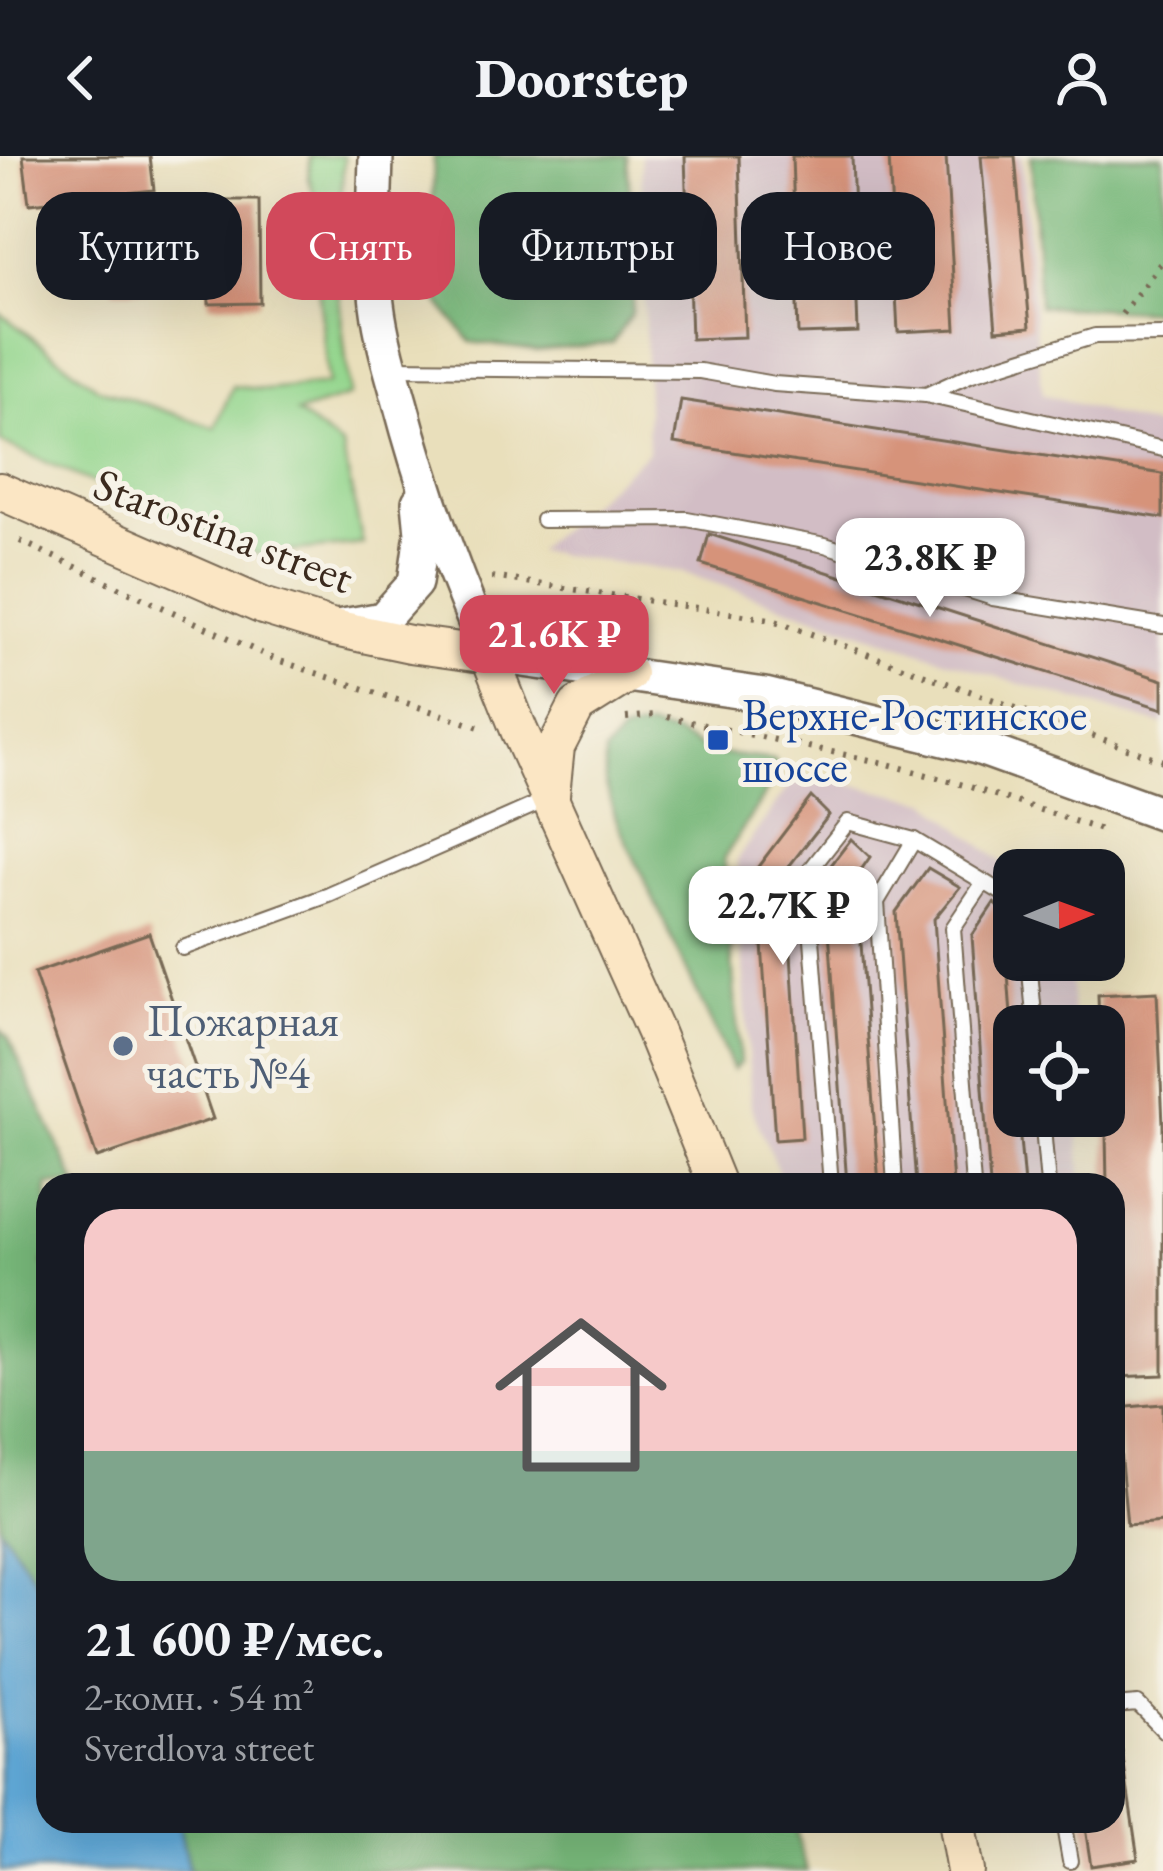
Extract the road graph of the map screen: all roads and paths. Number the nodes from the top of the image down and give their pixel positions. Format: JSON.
{"nodes":[{"id":1,"x":376,"y":156,"type":"edge"},
{"id":2,"x":1163,"y":260,"type":"edge"},
{"id":3,"x":1163,"y":335,"type":"edge"},
{"id":4,"x":1095,"y":337,"type":"junction"},
{"id":5,"x":391,"y":368,"type":"junction"},
{"id":6,"x":926,"y":395,"type":"junction"},
{"id":7,"x":1163,"y":449,"type":"edge"},
{"id":8,"x":416,"y":464,"type":"junction"},
{"id":9,"x":0,"y":491,"type":"edge"},
{"id":10,"x":543,"y":520,"type":"dead end"},
{"id":11,"x":453,"y":572,"type":"junction"},
{"id":12,"x":1163,"y":626,"type":"edge"},
{"id":13,"x":334,"y":628,"type":"junction"},
{"id":14,"x":489,"y":655,"type":"junction"},
{"id":15,"x":628,"y":674,"type":"junction"},
{"id":16,"x":622,"y":718,"type":"dead end"},
{"id":17,"x":1163,"y":761,"type":"edge"},
{"id":18,"x":550,"y":798,"type":"junction"},
{"id":19,"x":1163,"y":814,"type":"edge"},
{"id":20,"x":1101,"y":830,"type":"dead end"},
{"id":21,"x":914,"y":840,"type":"junction"},
{"id":22,"x":984,"y":882,"type":"junction"},
{"id":23,"x":993,"y":887,"type":"edge"},
{"id":24,"x":183,"y":948,"type":"dead end"},
{"id":25,"x":1044,"y":1137,"type":"edge"},
{"id":26,"x":712,"y":1173,"type":"edge"},
{"id":27,"x":830,"y":1173,"type":"edge"},
{"id":28,"x":895,"y":1173,"type":"edge"},
{"id":29,"x":973,"y":1173,"type":"edge"},
{"id":30,"x":1047,"y":1173,"type":"edge"},
{"id":31,"x":1125,"y":1705,"type":"edge"},
{"id":32,"x":1163,"y":1730,"type":"edge"},
{"id":33,"x":958,"y":1833,"type":"edge"},
{"id":34,"x":1065,"y":1833,"type":"edge"},
{"id":35,"x":1070,"y":1861,"type":"dead end"},
{"id":36,"x":965,"y":1871,"type":"edge"}],
"edges":[{"from":1,"to":5,"type":"street"},
{"from":2,"to":4,"type":"path"},
{"from":3,"to":4,"type":"lane"},
{"from":4,"to":6,"type":"lane"},
{"from":5,"to":6,"type":"lane"},
{"from":5,"to":8,"type":"street"},
{"from":6,"to":7,"type":"lane"},
{"from":8,"to":11,"type":"street"},
{"from":8,"to":13,"type":"street"},
{"from":9,"to":13,"type":"main road","name":"Starostina street"},
{"from":10,"to":12,"type":"lane"},
{"from":11,"to":14,"type":"street"},
{"from":11,"to":17,"type":"path"},
{"from":13,"to":14,"type":"main road","name":"Starostina street"},
{"from":14,"to":15,"type":"street"},
{"from":14,"to":18,"type":"main road"},
{"from":15,"to":18,"type":"main road"},
{"from":15,"to":19,"type":"street"},
{"from":16,"to":20,"type":"path"},
{"from":18,"to":24,"type":"lane"},
{"from":18,"to":26,"type":"main road"},
{"from":21,"to":22,"type":"lane"},
{"from":21,"to":27,"type":"lane"},
{"from":21,"to":28,"type":"lane"},
{"from":22,"to":23,"type":"lane"},
{"from":22,"to":29,"type":"lane"},
{"from":25,"to":30,"type":"lane"},
{"from":31,"to":32,"type":"lane"},
{"from":33,"to":36,"type":"main road"},
{"from":34,"to":35,"type":"lane"}]}
